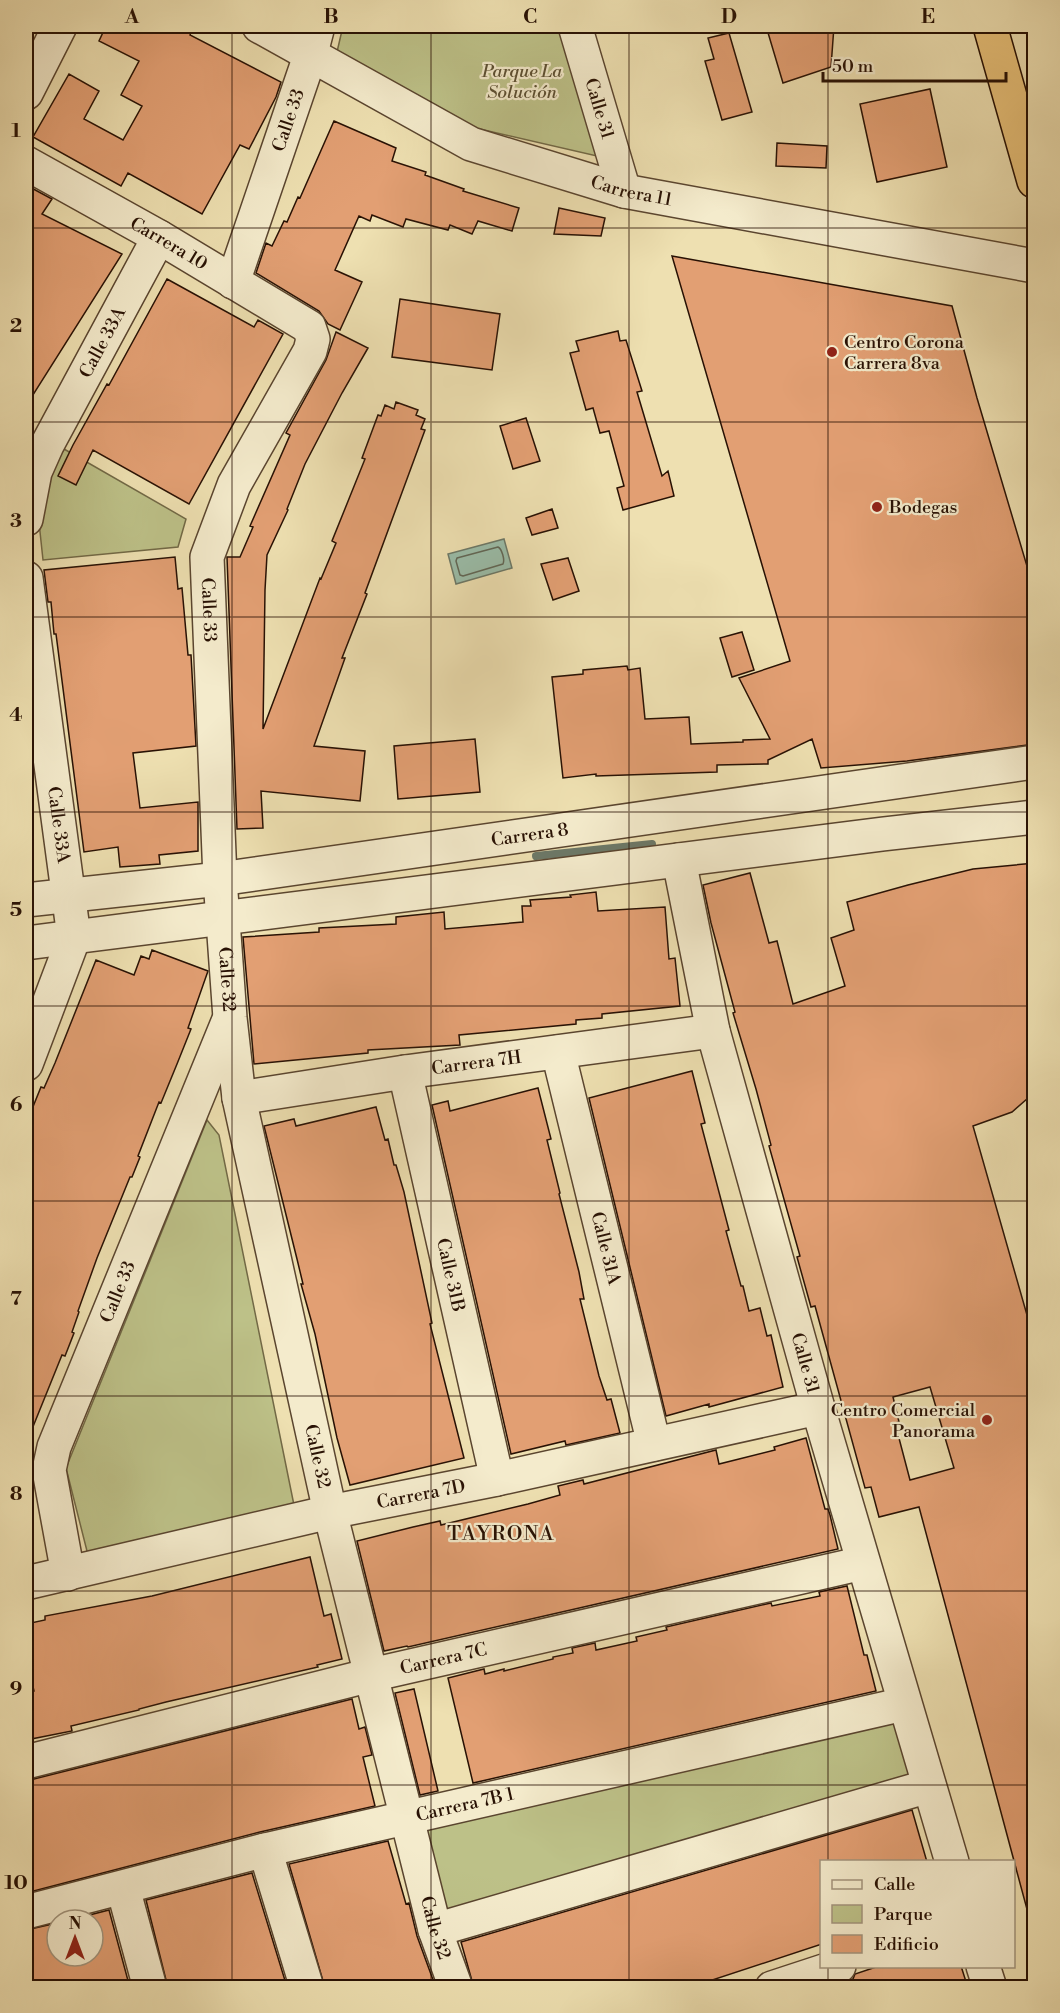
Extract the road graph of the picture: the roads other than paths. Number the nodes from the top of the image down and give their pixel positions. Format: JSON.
{"nodes":[{"id":1,"x":60,"y":26,"type":"edge"},
{"id":2,"x":259,"y":26,"type":"edge"},
{"id":3,"x":575,"y":26,"type":"edge"},
{"id":4,"x":990,"y":26,"type":"edge"},
{"id":5,"x":314,"y":39,"type":"edge"},
{"id":6,"x":26,"y":93,"type":"edge"},
{"id":7,"x":26,"y":164,"type":"edge"},
{"id":8,"x":1035,"y":181,"type":"edge"},
{"id":9,"x":624,"y":190,"type":"junction"},
{"id":10,"x":159,"y":237,"type":"junction"},
{"id":11,"x":1035,"y":266,"type":"edge"},
{"id":12,"x":233,"y":282,"type":"junction"},
{"id":13,"x":309,"y":327,"type":"joint"},
{"id":14,"x":26,"y":519,"type":"edge"},
{"id":15,"x":26,"y":578,"type":"edge"},
{"id":16,"x":1035,"y":762,"type":"edge"},
{"id":17,"x":1035,"y":817,"type":"edge"},
{"id":18,"x":679,"y":860,"type":"junction"},
{"id":19,"x":220,"y":879,"type":"junction"},
{"id":20,"x":68,"y":895,"type":"junction"},
{"id":21,"x":26,"y":900,"type":"edge"},
{"id":22,"x":224,"y":918,"type":"junction"},
{"id":23,"x":74,"y":937,"type":"junction"},
{"id":24,"x":26,"y":943,"type":"edge"},
{"id":25,"x":230,"y":1018,"type":"junction"},
{"id":26,"x":713,"y":1031,"type":"junction"},
{"id":27,"x":558,"y":1052,"type":"junction"},
{"id":28,"x":26,"y":1064,"type":"edge"},
{"id":29,"x":405,"y":1072,"type":"junction"},
{"id":30,"x":239,"y":1098,"type":"junction"},
{"id":31,"x":818,"y":1408,"type":"junction"},
{"id":32,"x":654,"y":1444,"type":"junction"},
{"id":33,"x":497,"y":1479,"type":"junction"},
{"id":34,"x":330,"y":1512,"type":"junction"},
{"id":35,"x":863,"y":1563,"type":"junction"},
{"id":36,"x":68,"y":1574,"type":"junction"},
{"id":37,"x":26,"y":1583,"type":"edge"},
{"id":38,"x":371,"y":1675,"type":"junction"},
{"id":39,"x":904,"y":1704,"type":"junction"},
{"id":40,"x":26,"y":1762,"type":"edge"},
{"id":41,"x":929,"y":1786,"type":"junction"},
{"id":42,"x":405,"y":1817,"type":"junction"},
{"id":43,"x":266,"y":1850,"type":"junction"},
{"id":44,"x":951,"y":1860,"type":"edge"},
{"id":45,"x":123,"y":1888,"type":"junction"},
{"id":46,"x":26,"y":1912,"type":"edge"},
{"id":47,"x":435,"y":1930,"type":"junction"},
{"id":48,"x":833,"y":1968,"type":"edge"},
{"id":49,"x":984,"y":1968,"type":"edge"},
{"id":50,"x":150,"y":1988,"type":"edge"},
{"id":51,"x":307,"y":1988,"type":"edge"},
{"id":52,"x":456,"y":1988,"type":"edge"},
{"id":53,"x":772,"y":1988,"type":"edge"},
{"id":54,"x":990,"y":1988,"type":"edge"}],
"edges":[{"from":1,"to":6,"type":"street"},
{"from":2,"to":5,"type":"street","name":"Carrera 11"},
{"from":3,"to":9,"type":"street","name":"Calle 31"},
{"from":4,"to":8,"type":"highway"},
{"from":5,"to":9,"type":"street","name":"Carrera 11"},
{"from":5,"to":12,"type":"street","name":"Calle 33"},
{"from":7,"to":10,"type":"street","name":"Carrera 10"},
{"from":9,"to":11,"type":"street","name":"Carrera 11"},
{"from":10,"to":12,"type":"street","name":"Carrera 10"},
{"from":10,"to":14,"type":"street","name":"Calle 33A"},
{"from":12,"to":13,"type":"street","name":"Carrera 10"},
{"from":13,"to":19,"type":"street","name":"Calle 33"},
{"from":15,"to":20,"type":"street","name":"Calle 33A"},
{"from":16,"to":19,"type":"street","name":"Carrera 8"},
{"from":17,"to":18,"type":"street"},
{"from":18,"to":22,"type":"street"},
{"from":18,"to":26,"type":"street","name":"Calle 31"},
{"from":19,"to":20,"type":"street","name":"Carrera 8"},
{"from":19,"to":22,"type":"street","name":"Calle 33"},
{"from":20,"to":21,"type":"street","name":"Carrera 8"},
{"from":20,"to":23,"type":"street","name":"Calle 33A"},
{"from":22,"to":23,"type":"street"},
{"from":22,"to":25,"type":"street","name":"Calle 32"},
{"from":23,"to":24,"type":"street"},
{"from":23,"to":28,"type":"street","name":"Calle 33A"},
{"from":25,"to":30,"type":"street","name":"Calle 32"},
{"from":25,"to":36,"type":"street","name":"Calle 33"},
{"from":26,"to":27,"type":"street","name":"Carrera 7H"},
{"from":26,"to":31,"type":"street","name":"Calle 31"},
{"from":27,"to":29,"type":"street","name":"Carrera 7H"},
{"from":27,"to":32,"type":"street","name":"Calle 31A"},
{"from":29,"to":30,"type":"street","name":"Carrera 7H"},
{"from":29,"to":33,"type":"street","name":"Calle 31B"},
{"from":30,"to":34,"type":"street","name":"Calle 32"},
{"from":31,"to":32,"type":"street","name":"Carrera 7D"},
{"from":31,"to":35,"type":"street","name":"Calle 31"},
{"from":32,"to":33,"type":"street","name":"Carrera 7D"},
{"from":33,"to":34,"type":"street","name":"Carrera 7D"},
{"from":34,"to":36,"type":"street","name":"Carrera 7D"},
{"from":34,"to":38,"type":"street","name":"Calle 32"},
{"from":35,"to":38,"type":"street","name":"Carrera 7C"},
{"from":35,"to":39,"type":"street","name":"Calle 31"},
{"from":36,"to":37,"type":"street","name":"Carrera 7D"},
{"from":38,"to":40,"type":"street","name":"Carrera 7C"},
{"from":38,"to":42,"type":"street","name":"Calle 32"},
{"from":39,"to":41,"type":"street","name":"Calle 31"},
{"from":39,"to":42,"type":"street","name":"Carrera 7B 1"},
{"from":41,"to":44,"type":"street","name":"Calle 31"},
{"from":41,"to":47,"type":"street"},
{"from":42,"to":43,"type":"street","name":"Carrera 7B 1"},
{"from":42,"to":47,"type":"street","name":"Calle 32"},
{"from":43,"to":45,"type":"street","name":"Carrera 7B 1"},
{"from":43,"to":51,"type":"street"},
{"from":45,"to":46,"type":"street","name":"Carrera 7B 1"},
{"from":45,"to":50,"type":"street"},
{"from":47,"to":52,"type":"street","name":"Calle 32"},
{"from":48,"to":53,"type":"street"},
{"from":49,"to":54,"type":"street"}]}
